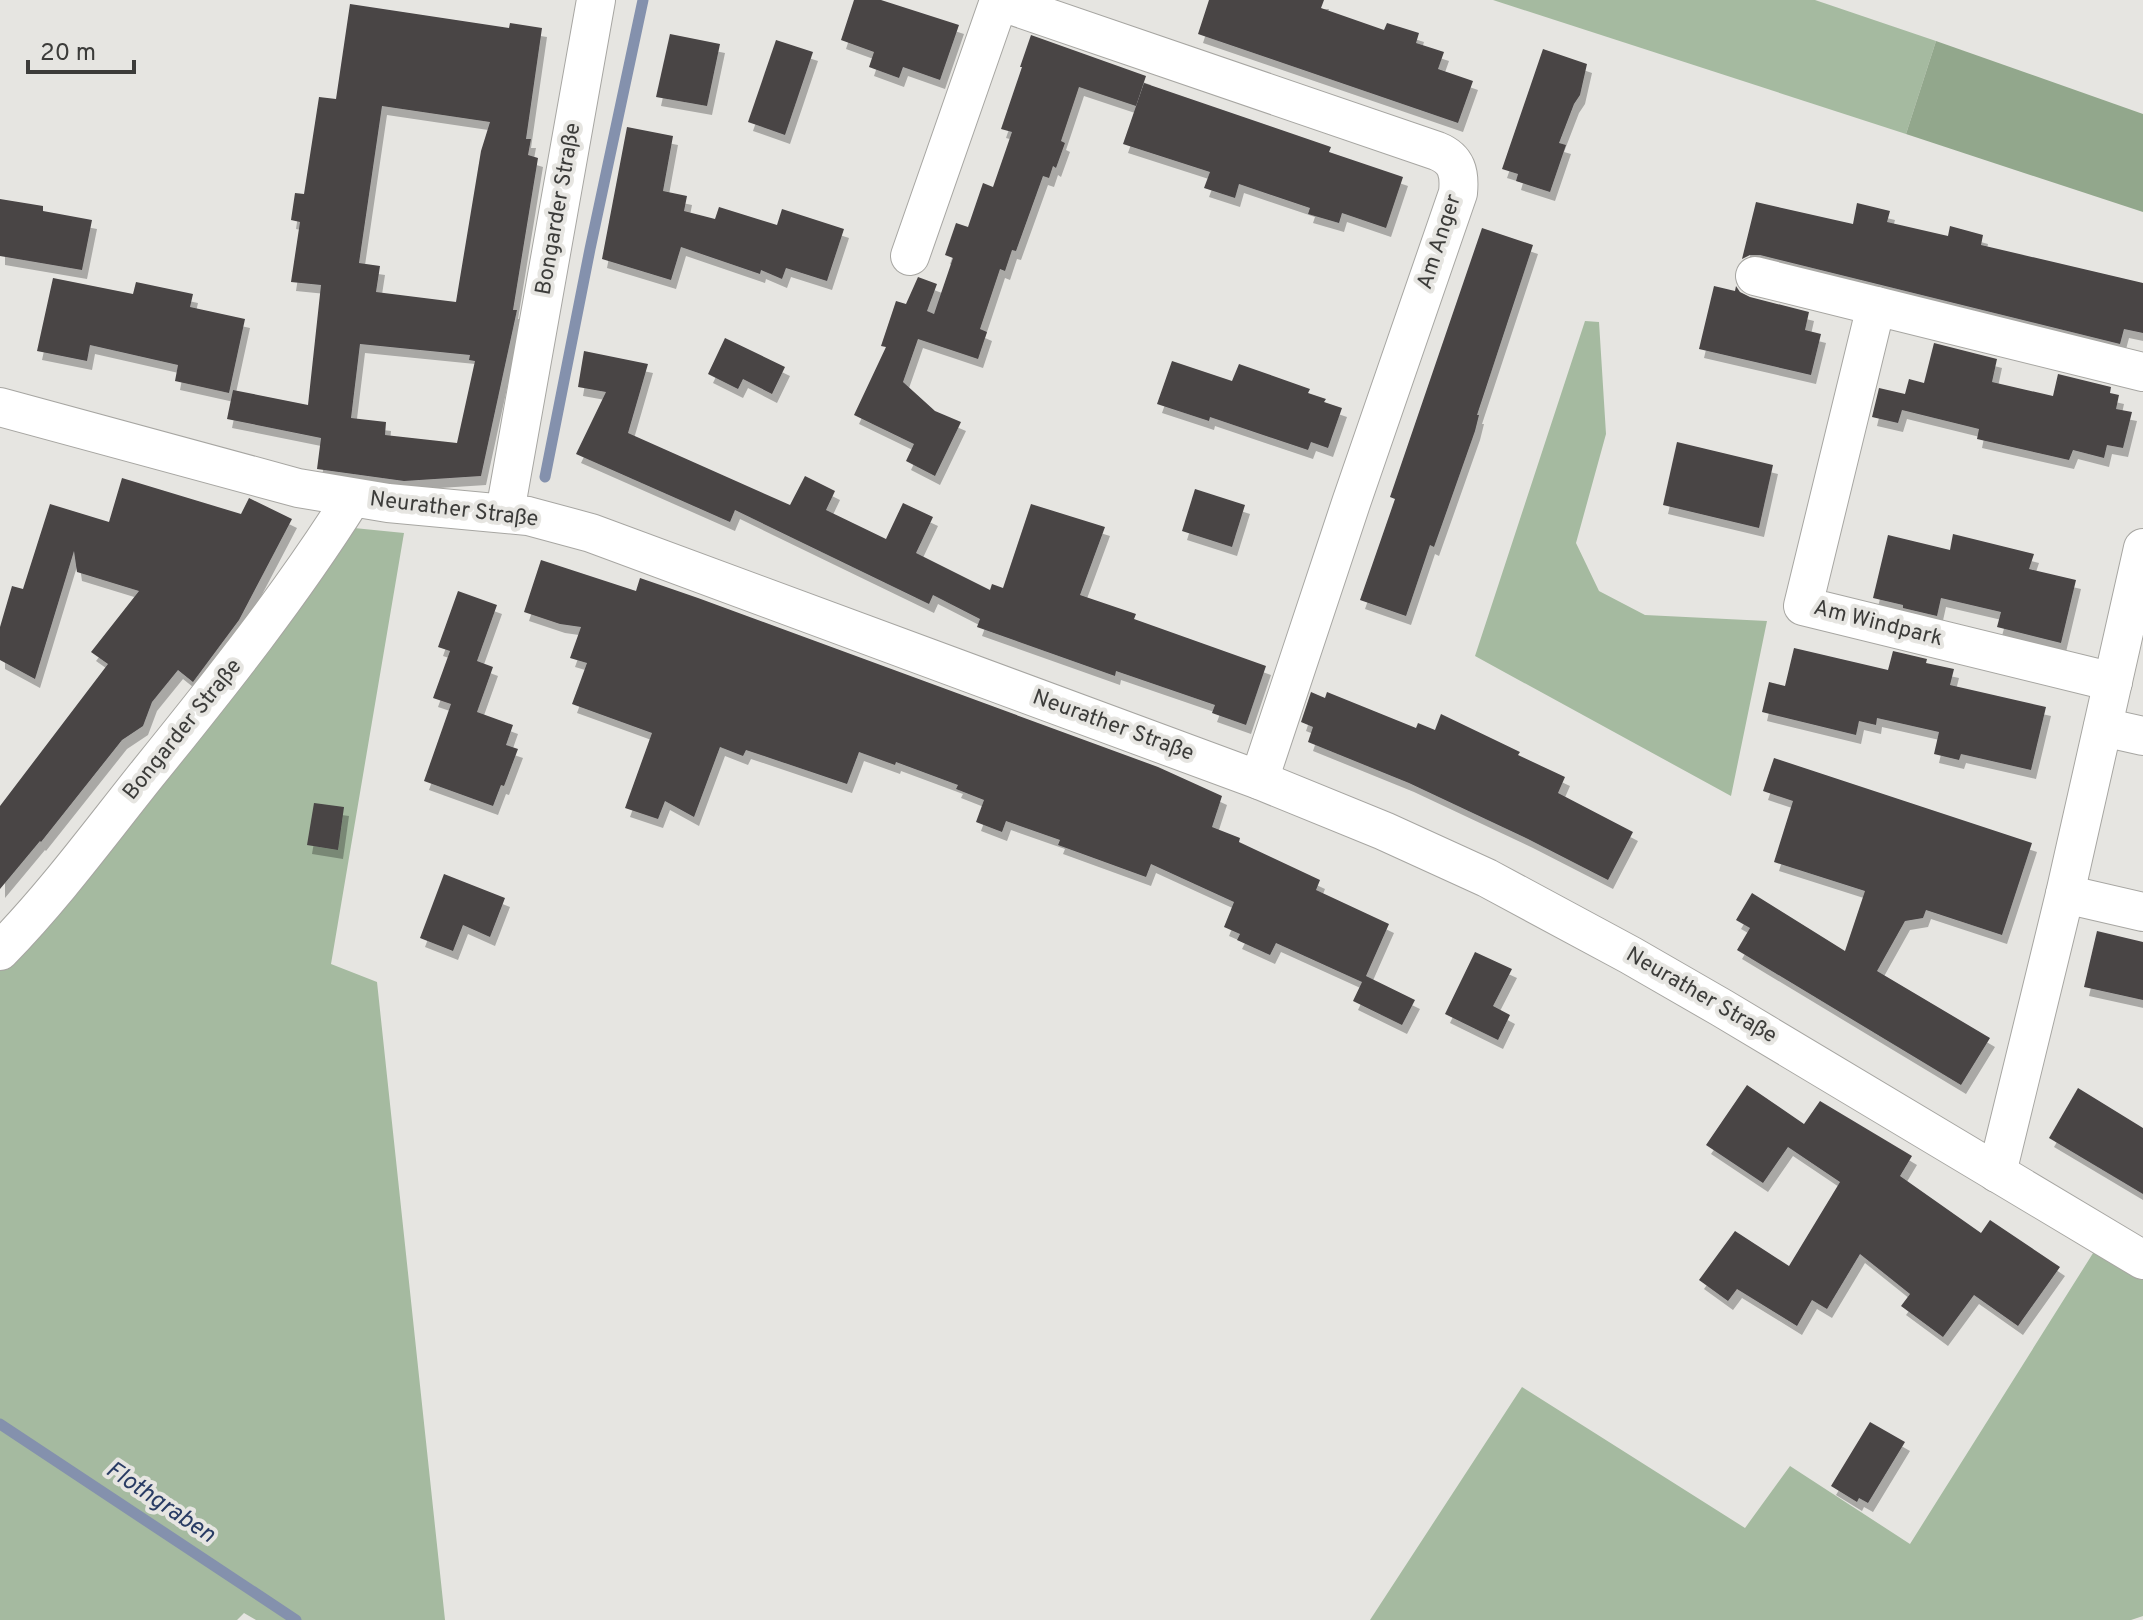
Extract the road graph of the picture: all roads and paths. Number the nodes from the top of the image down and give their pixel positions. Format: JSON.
{"nodes":[{"id":1,"x":596,"y":0,"type":"edge"},
{"id":2,"x":998,"y":1,"type":"edge"},
{"id":3,"x":910,"y":256,"type":"dead end"},
{"id":4,"x":1755,"y":276,"type":"dead end"},
{"id":5,"x":1876,"y":306,"type":"junction"},
{"id":6,"x":2143,"y":372,"type":"edge"},
{"id":7,"x":0,"y":407,"type":"edge"},
{"id":8,"x":352,"y":498,"type":"junction"},
{"id":9,"x":505,"y":512,"type":"junction"},
{"id":10,"x":2143,"y":548,"type":"edge"},
{"id":11,"x":2113,"y":682,"type":"junction"},
{"id":12,"x":2103,"y":727,"type":"junction"},
{"id":13,"x":2143,"y":736,"type":"edge"},
{"id":14,"x":1259,"y":780,"type":"junction"},
{"id":15,"x":2065,"y":894,"type":"junction"},
{"id":16,"x":2143,"y":912,"type":"edge"},
{"id":17,"x":0,"y":951,"type":"edge"},
{"id":18,"x":1997,"y":1173,"type":"junction"},
{"id":19,"x":2143,"y":1260,"type":"edge"}],
"edges":[{"from":1,"to":9,"type":"street","name":"Bongarder Straße"},
{"from":2,"to":3,"type":"street","name":"Am Anger"},
{"from":2,"to":14,"type":"street","name":"Am Anger"},
{"from":4,"to":5,"type":"street"},
{"from":5,"to":6,"type":"street"},
{"from":5,"to":11,"type":"street","name":"Am Windpark"},
{"from":7,"to":8,"type":"street","name":"Neurather Straße"},
{"from":8,"to":9,"type":"street","name":"Neurather Straße"},
{"from":8,"to":17,"type":"street","name":"Bongarder Straße"},
{"from":9,"to":14,"type":"street","name":"Neurather Straße"},
{"from":10,"to":11,"type":"street"},
{"from":11,"to":12,"type":"street"},
{"from":12,"to":13,"type":"street"},
{"from":12,"to":15,"type":"street"},
{"from":14,"to":18,"type":"street","name":"Neurather Straße"},
{"from":15,"to":16,"type":"street"},
{"from":15,"to":18,"type":"street"},
{"from":18,"to":19,"type":"street","name":"Neurather Straße"}]}
